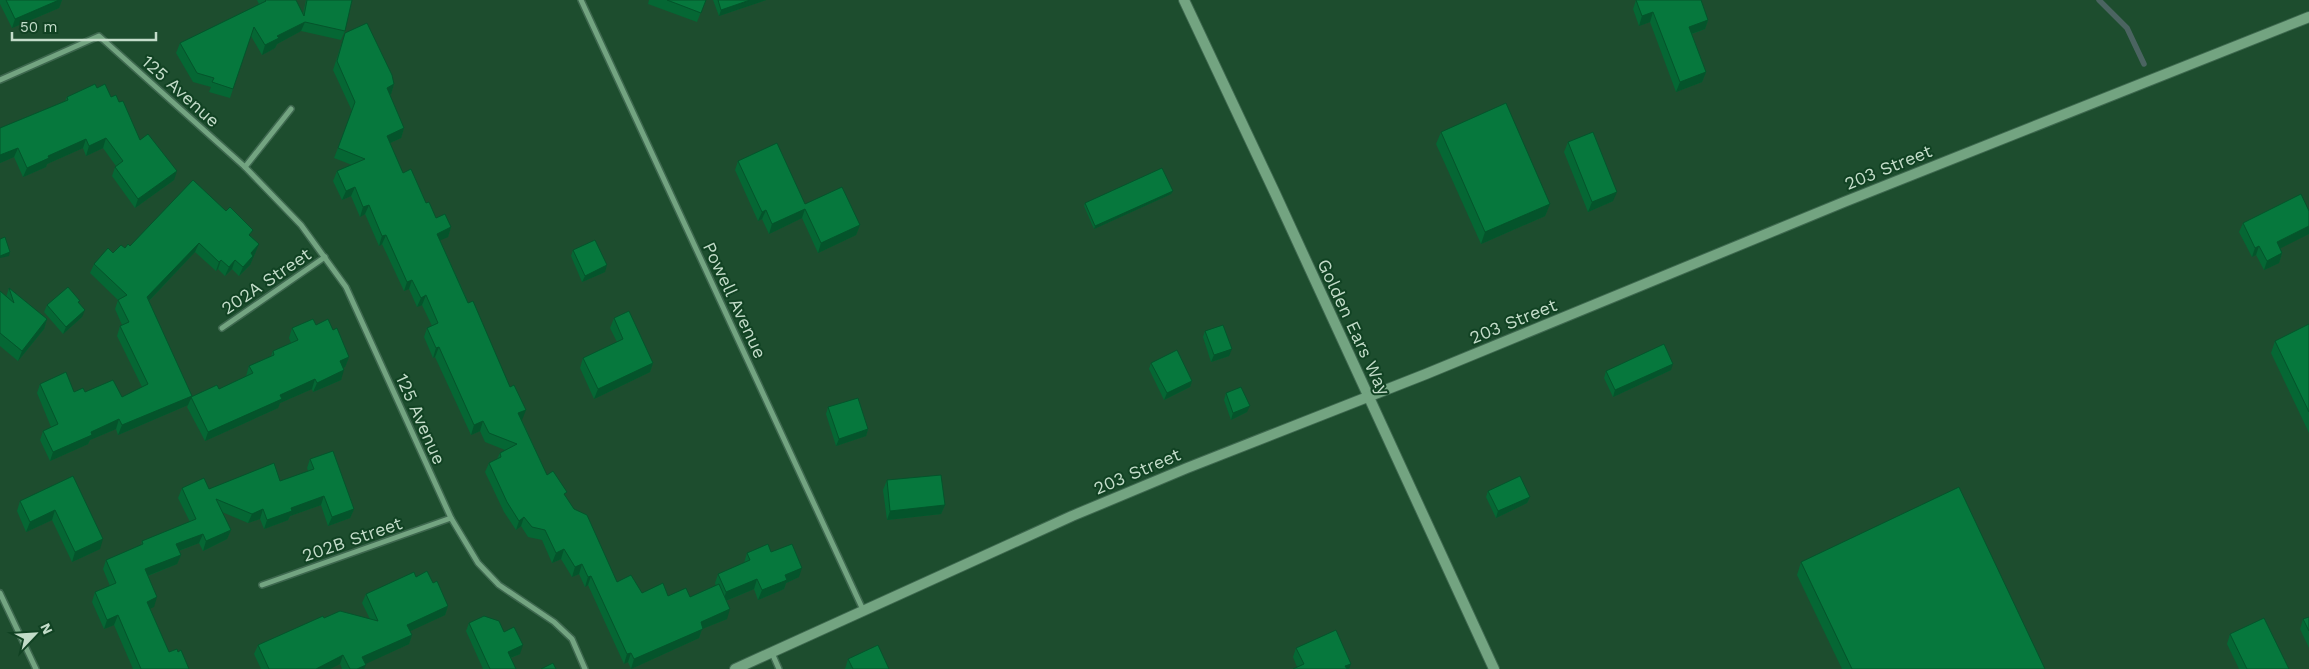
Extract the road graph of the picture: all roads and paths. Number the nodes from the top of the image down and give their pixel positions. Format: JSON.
{"nodes":[{"id":1,"x":580,"y":0,"type":"edge"},
{"id":2,"x":1184,"y":0,"type":"edge"},
{"id":3,"x":2309,"y":17,"type":"edge"},
{"id":4,"x":0,"y":80,"type":"edge"},
{"id":5,"x":291,"y":109,"type":"dead end"},
{"id":6,"x":245,"y":166,"type":"junction"},
{"id":7,"x":325,"y":257,"type":"junction"},
{"id":8,"x":222,"y":328,"type":"dead end"},
{"id":9,"x":1368,"y":397,"type":"junction"},
{"id":10,"x":451,"y":518,"type":"junction"},
{"id":11,"x":262,"y":585,"type":"dead end"},
{"id":12,"x":0,"y":593,"type":"edge"},
{"id":13,"x":864,"y":612,"type":"junction"},
{"id":14,"x":772,"y":653,"type":"junction"},
{"id":15,"x":36,"y":669,"type":"edge"},
{"id":16,"x":585,"y":669,"type":"edge"},
{"id":17,"x":735,"y":669,"type":"edge"},
{"id":18,"x":779,"y":669,"type":"edge"},
{"id":19,"x":1494,"y":669,"type":"edge"}],
"edges":[{"from":1,"to":13,"type":"street","name":"Powell Avenue"},
{"from":2,"to":9,"type":"main road","name":"Golden Ears Way"},
{"from":3,"to":9,"type":"main road","name":"203 Street"},
{"from":4,"to":6,"type":"street","name":"125 Avenue"},
{"from":5,"to":6,"type":"street"},
{"from":6,"to":7,"type":"street","name":"125 Avenue"},
{"from":7,"to":8,"type":"street","name":"202A Street"},
{"from":7,"to":10,"type":"street","name":"125 Avenue"},
{"from":9,"to":13,"type":"main road","name":"203 Street"},
{"from":9,"to":19,"type":"main road","name":"Golden Ears Way"},
{"from":10,"to":11,"type":"street","name":"202B Street"},
{"from":10,"to":16,"type":"street","name":"125 Avenue"},
{"from":12,"to":15,"type":"street"},
{"from":13,"to":14,"type":"main road","name":"203 Street"},
{"from":14,"to":17,"type":"main road","name":"203 Street"},
{"from":14,"to":18,"type":"street"}]}
